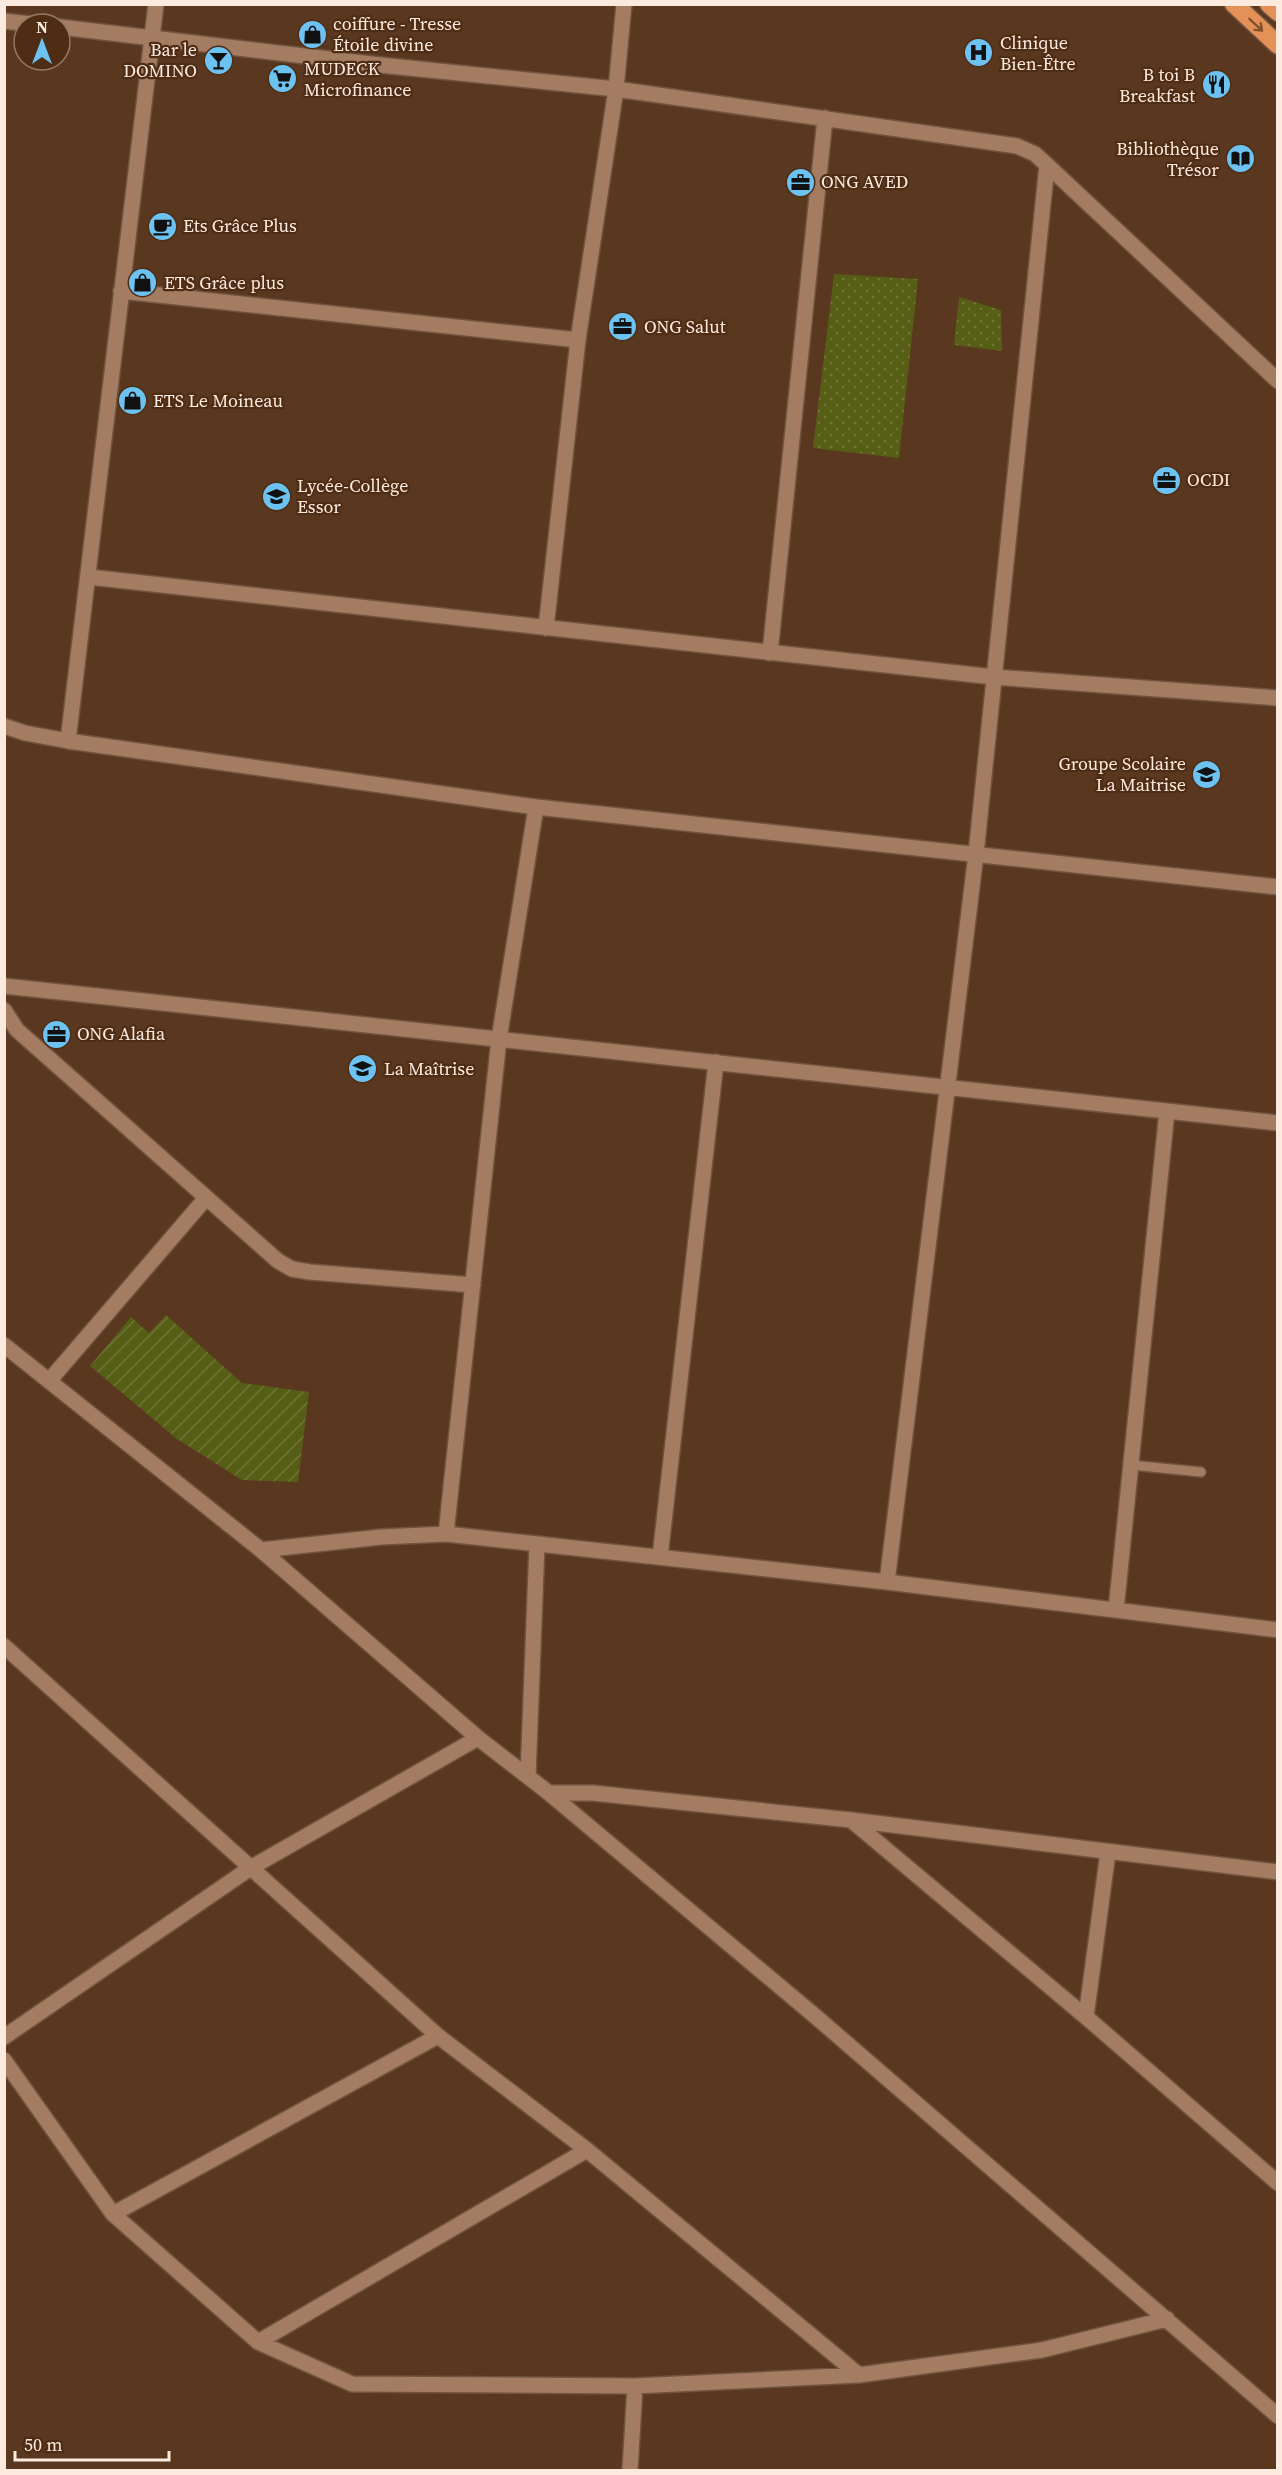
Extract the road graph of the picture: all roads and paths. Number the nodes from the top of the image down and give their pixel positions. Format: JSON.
{"nodes":[{"id":1,"x":156,"y":4,"type":"edge"},
{"id":2,"x":624,"y":4,"type":"edge"},
{"id":3,"x":1234,"y":4,"type":"edge"},
{"id":4,"x":1269,"y":4,"type":"edge"},
{"id":5,"x":1278,"y":12,"type":"edge"},
{"id":6,"x":72,"y":28,"type":"edge"},
{"id":7,"x":152,"y":37,"type":"junction"},
{"id":8,"x":1278,"y":45,"type":"edge"},
{"id":9,"x":616,"y":89,"type":"junction"},
{"id":10,"x":825,"y":118,"type":"junction"},
{"id":11,"x":1047,"y":165,"type":"junction"},
{"id":12,"x":121,"y":291,"type":"junction"},
{"id":13,"x":578,"y":340,"type":"junction"},
{"id":14,"x":1278,"y":381,"type":"edge"},
{"id":15,"x":89,"y":577,"type":"junction"},
{"id":16,"x":546,"y":628,"type":"junction"},
{"id":17,"x":770,"y":652,"type":"junction"},
{"id":18,"x":994,"y":677,"type":"junction"},
{"id":19,"x":1278,"y":698,"type":"edge"},
{"id":20,"x":4,"y":726,"type":"edge"},
{"id":21,"x":68,"y":741,"type":"junction"},
{"id":22,"x":536,"y":807,"type":"junction"},
{"id":23,"x":976,"y":854,"type":"junction"},
{"id":24,"x":1278,"y":887,"type":"edge"},
{"id":25,"x":4,"y":986,"type":"edge"},
{"id":26,"x":4,"y":1010,"type":"edge"},
{"id":27,"x":499,"y":1039,"type":"junction"},
{"id":28,"x":716,"y":1062,"type":"junction"},
{"id":29,"x":948,"y":1087,"type":"junction"},
{"id":30,"x":1167,"y":1111,"type":"junction"},
{"id":31,"x":1278,"y":1123,"type":"edge"},
{"id":32,"x":206,"y":1198,"type":"junction"},
{"id":33,"x":473,"y":1285,"type":"junction"},
{"id":34,"x":4,"y":1345,"type":"edge"},
{"id":35,"x":49,"y":1381,"type":"junction"},
{"id":36,"x":1131,"y":1465,"type":"junction"},
{"id":37,"x":1201,"y":1472,"type":"dead end"},
{"id":38,"x":446,"y":1534,"type":"junction"},
{"id":39,"x":537,"y":1544,"type":"junction"},
{"id":40,"x":261,"y":1550,"type":"junction"},
{"id":41,"x":660,"y":1557,"type":"junction"},
{"id":42,"x":887,"y":1582,"type":"junction"},
{"id":43,"x":1116,"y":1610,"type":"junction"},
{"id":44,"x":1278,"y":1630,"type":"edge"},
{"id":45,"x":4,"y":1646,"type":"edge"},
{"id":46,"x":478,"y":1738,"type":"junction"},
{"id":47,"x":528,"y":1776,"type":"junction"},
{"id":48,"x":549,"y":1793,"type":"junction"},
{"id":49,"x":851,"y":1821,"type":"junction"},
{"id":50,"x":1108,"y":1852,"type":"junction"},
{"id":51,"x":252,"y":1867,"type":"junction"},
{"id":52,"x":1278,"y":1872,"type":"edge"},
{"id":53,"x":1086,"y":2017,"type":"junction"},
{"id":54,"x":438,"y":2036,"type":"junction"},
{"id":55,"x":4,"y":2037,"type":"edge"},
{"id":56,"x":4,"y":2060,"type":"edge"},
{"id":57,"x":587,"y":2150,"type":"junction"},
{"id":58,"x":1278,"y":2183,"type":"edge"},
{"id":59,"x":113,"y":2214,"type":"junction"},
{"id":60,"x":1167,"y":2319,"type":"junction"},
{"id":61,"x":258,"y":2342,"type":"junction"},
{"id":62,"x":859,"y":2375,"type":"junction"},
{"id":63,"x":634,"y":2386,"type":"junction"},
{"id":64,"x":1278,"y":2416,"type":"edge"},
{"id":65,"x":630,"y":2470,"type":"edge"}],
"edges":[{"from":1,"to":7,"type":"street"},
{"from":2,"to":9,"type":"street"},
{"from":3,"to":8,"type":"highway","one_way":true},
{"from":4,"to":5,"type":"highway"},
{"from":6,"to":7,"type":"street"},
{"from":7,"to":9,"type":"street"},
{"from":7,"to":12,"type":"street"},
{"from":9,"to":10,"type":"street"},
{"from":9,"to":13,"type":"street"},
{"from":10,"to":11,"type":"street"},
{"from":10,"to":17,"type":"street"},
{"from":11,"to":14,"type":"street"},
{"from":11,"to":18,"type":"street"},
{"from":12,"to":13,"type":"street"},
{"from":12,"to":15,"type":"street"},
{"from":13,"to":16,"type":"street"},
{"from":15,"to":16,"type":"street"},
{"from":15,"to":21,"type":"street"},
{"from":16,"to":17,"type":"street"},
{"from":17,"to":18,"type":"street"},
{"from":18,"to":19,"type":"street"},
{"from":18,"to":23,"type":"street"},
{"from":20,"to":21,"type":"street"},
{"from":21,"to":22,"type":"street"},
{"from":22,"to":23,"type":"street"},
{"from":22,"to":27,"type":"street"},
{"from":23,"to":24,"type":"street"},
{"from":23,"to":29,"type":"street"},
{"from":25,"to":27,"type":"street"},
{"from":26,"to":32,"type":"street"},
{"from":27,"to":28,"type":"street"},
{"from":27,"to":33,"type":"street"},
{"from":28,"to":29,"type":"street"},
{"from":28,"to":41,"type":"street"},
{"from":29,"to":30,"type":"street"},
{"from":29,"to":42,"type":"street"},
{"from":30,"to":31,"type":"street"},
{"from":30,"to":36,"type":"street"},
{"from":32,"to":33,"type":"street"},
{"from":32,"to":35,"type":"street"},
{"from":33,"to":38,"type":"street"},
{"from":34,"to":35,"type":"street"},
{"from":35,"to":40,"type":"street"},
{"from":36,"to":37,"type":"lane"},
{"from":36,"to":43,"type":"street"},
{"from":38,"to":39,"type":"street"},
{"from":38,"to":40,"type":"street"},
{"from":39,"to":41,"type":"street"},
{"from":39,"to":47,"type":"street"},
{"from":40,"to":46,"type":"street"},
{"from":41,"to":42,"type":"street"},
{"from":42,"to":43,"type":"street"},
{"from":43,"to":44,"type":"street"},
{"from":45,"to":51,"type":"street"},
{"from":46,"to":47,"type":"street"},
{"from":46,"to":51,"type":"street"},
{"from":47,"to":48,"type":"street"},
{"from":48,"to":49,"type":"street"},
{"from":48,"to":60,"type":"street"},
{"from":49,"to":50,"type":"street"},
{"from":49,"to":53,"type":"street"},
{"from":50,"to":52,"type":"street"},
{"from":50,"to":53,"type":"street"},
{"from":51,"to":54,"type":"street"},
{"from":51,"to":55,"type":"street"},
{"from":53,"to":58,"type":"street"},
{"from":54,"to":57,"type":"street"},
{"from":54,"to":59,"type":"street"},
{"from":56,"to":59,"type":"street"},
{"from":57,"to":61,"type":"street"},
{"from":57,"to":62,"type":"street"},
{"from":59,"to":61,"type":"street"},
{"from":60,"to":62,"type":"street"},
{"from":60,"to":64,"type":"street"},
{"from":61,"to":63,"type":"street"},
{"from":62,"to":63,"type":"street"},
{"from":63,"to":65,"type":"street"}]}
